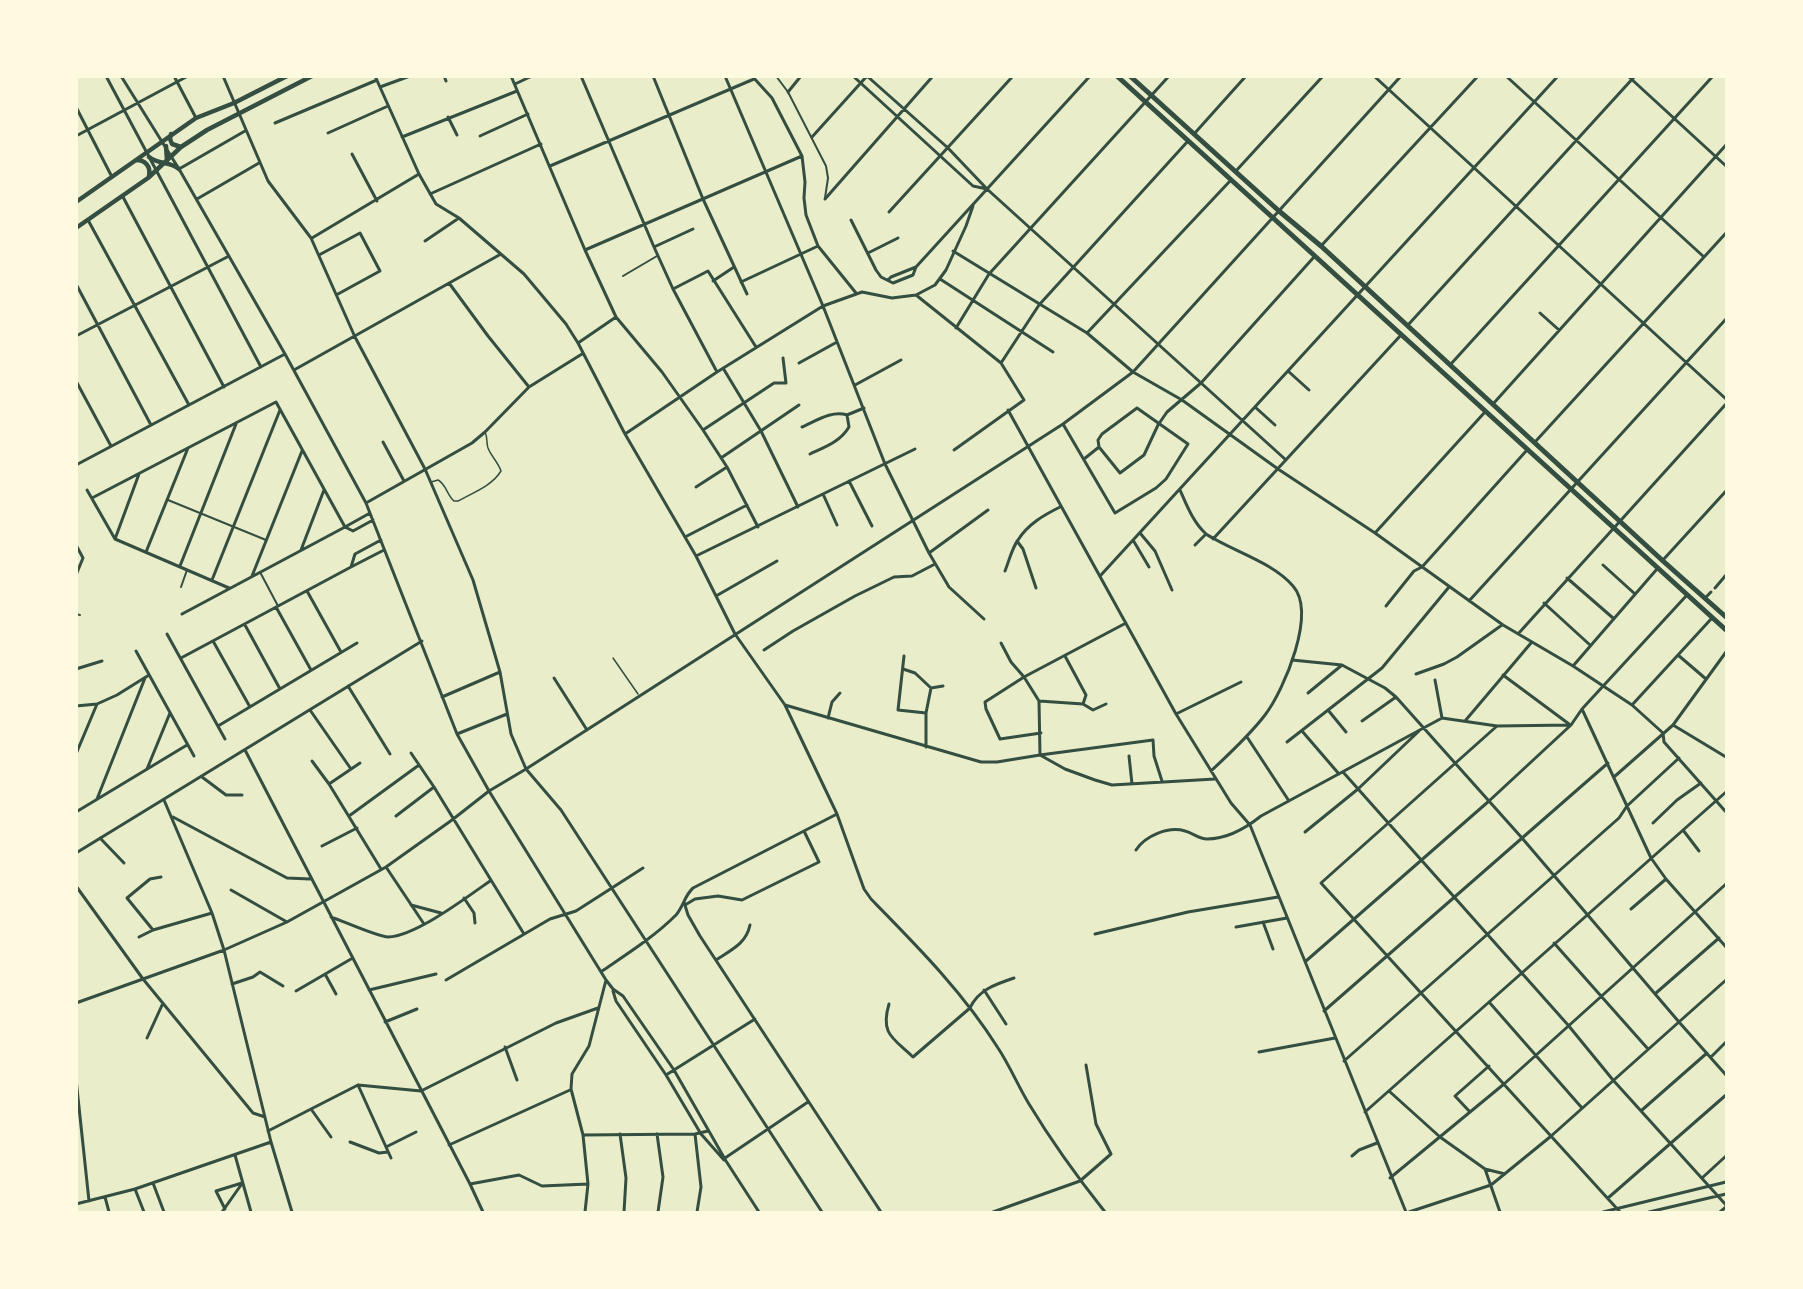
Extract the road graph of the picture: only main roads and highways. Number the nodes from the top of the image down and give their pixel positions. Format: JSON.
{"nodes":[{"id":1,"x":1117,"y":76,"type":"edge"},
{"id":2,"x":1130,"y":76,"type":"edge"},
{"id":3,"x":1726,"y":617,"type":"edge"},
{"id":4,"x":1726,"y":630,"type":"edge"}],
"edges":[{"from":1,"to":4,"type":"main road"},
{"from":2,"to":3,"type":"main road"}]}
